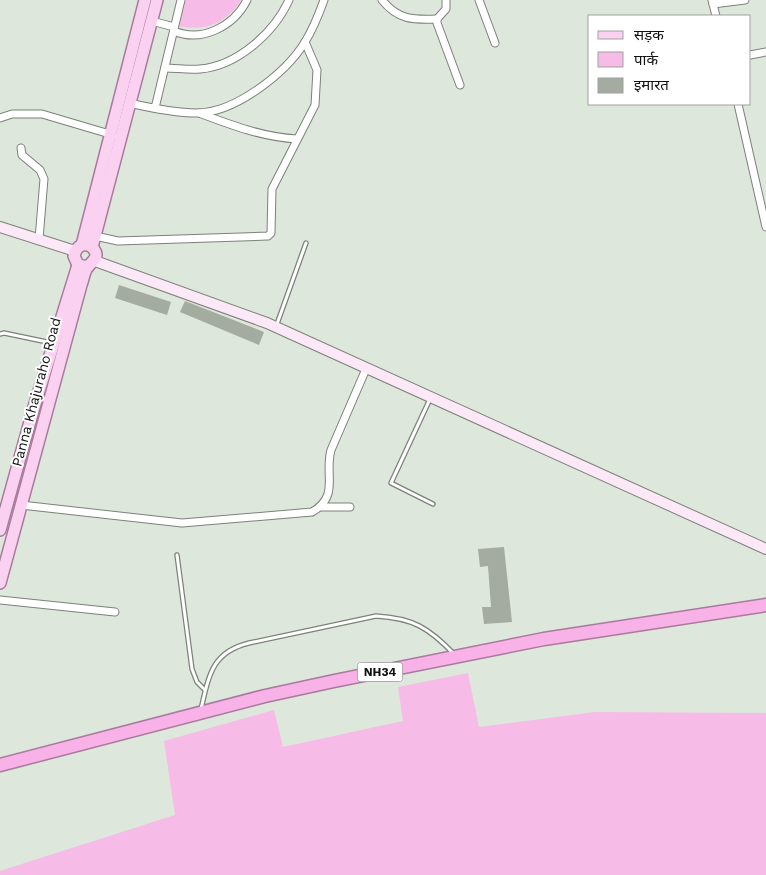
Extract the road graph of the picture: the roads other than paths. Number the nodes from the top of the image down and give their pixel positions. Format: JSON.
{"nodes":[{"id":1,"x":145,"y":0,"type":"edge"},
{"id":2,"x":157,"y":0,"type":"edge"},
{"id":3,"x":181,"y":0,"type":"edge"},
{"id":4,"x":247,"y":0,"type":"edge"},
{"id":5,"x":289,"y":0,"type":"edge"},
{"id":6,"x":324,"y":0,"type":"edge"},
{"id":7,"x":382,"y":0,"type":"edge"},
{"id":8,"x":446,"y":0,"type":"edge"},
{"id":9,"x":479,"y":0,"type":"edge"},
{"id":10,"x":745,"y":0,"type":"edge"},
{"id":11,"x":713,"y":2,"type":"edge"},
{"id":12,"x":716,"y":15,"type":"edge"},
{"id":13,"x":437,"y":20,"type":"junction"},
{"id":14,"x":152,"y":21,"type":"junction"},
{"id":15,"x":174,"y":29,"type":"junction"},
{"id":16,"x":305,"y":42,"type":"junction"},
{"id":17,"x":495,"y":43,"type":"dead end"},
{"id":18,"x":766,"y":52,"type":"edge"},
{"id":19,"x":751,"y":55,"type":"edge"},
{"id":20,"x":165,"y":68,"type":"junction"},
{"id":21,"x":460,"y":85,"type":"dead end"},
{"id":22,"x":129,"y":103,"type":"junction"},
{"id":23,"x":738,"y":105,"type":"edge"},
{"id":24,"x":155,"y":108,"type":"junction"},
{"id":25,"x":198,"y":113,"type":"junction"},
{"id":26,"x":0,"y":118,"type":"edge"},
{"id":27,"x":115,"y":136,"type":"junction"},
{"id":28,"x":297,"y":139,"type":"junction"},
{"id":29,"x":21,"y":148,"type":"dead end"},
{"id":30,"x":766,"y":183,"type":"edge"},
{"id":31,"x":758,"y":184,"type":"junction"},
{"id":32,"x":0,"y":227,"type":"edge"},
{"id":33,"x":766,"y":227,"type":"edge"},
{"id":34,"x":39,"y":239,"type":"junction"},
{"id":35,"x":306,"y":243,"type":"dead end"},
{"id":36,"x":86,"y":245,"type":"junction"},
{"id":37,"x":87,"y":264,"type":"junction"},
{"id":38,"x":276,"y":327,"type":"junction"},
{"id":39,"x":0,"y":334,"type":"edge"},
{"id":40,"x":53,"y":343,"type":"junction"},
{"id":41,"x":366,"y":369,"type":"junction"},
{"id":42,"x":430,"y":398,"type":"junction"},
{"id":43,"x":3,"y":504,"type":"edge"},
{"id":44,"x":433,"y":504,"type":"dead end"},
{"id":45,"x":22,"y":505,"type":"junction"},
{"id":46,"x":320,"y":507,"type":"junction"},
{"id":47,"x":350,"y":507,"type":"dead end"},
{"id":48,"x":0,"y":530,"type":"edge"},
{"id":49,"x":766,"y":549,"type":"edge"},
{"id":50,"x":178,"y":556,"type":"dead end"},
{"id":51,"x":0,"y":583,"type":"edge"},
{"id":52,"x":0,"y":600,"type":"edge"},
{"id":53,"x":766,"y":605,"type":"edge"},
{"id":54,"x":115,"y":612,"type":"dead end"},
{"id":55,"x":456,"y":656,"type":"junction"},
{"id":56,"x":205,"y":691,"type":"junction"},
{"id":57,"x":200,"y":714,"type":"junction"},
{"id":58,"x":0,"y":765,"type":"edge"}],
"edges":[{"from":1,"to":27,"type":"main road","name":"Panna Khajuraho Road"},
{"from":2,"to":14,"type":"main road","name":"Panna Khajuraho Road"},
{"from":3,"to":15,"type":"street"},
{"from":4,"to":15,"type":"street"},
{"from":5,"to":20,"type":"street"},
{"from":6,"to":16,"type":"street"},
{"from":7,"to":13,"type":"street"},
{"from":8,"to":13,"type":"street"},
{"from":9,"to":17,"type":"street"},
{"from":10,"to":11,"type":"street"},
{"from":11,"to":12,"type":"street"},
{"from":13,"to":21,"type":"street"},
{"from":14,"to":15,"type":"street"},
{"from":14,"to":22,"type":"main road","name":"Panna Khajuraho Road"},
{"from":15,"to":20,"type":"street"},
{"from":16,"to":25,"type":"street"},
{"from":16,"to":28,"type":"street"},
{"from":18,"to":19,"type":"street"},
{"from":20,"to":24,"type":"street"},
{"from":22,"to":24,"type":"street"},
{"from":22,"to":27,"type":"main road","name":"Panna Khajuraho Road"},
{"from":23,"to":31,"type":"street"},
{"from":24,"to":25,"type":"street"},
{"from":25,"to":28,"type":"street"},
{"from":26,"to":27,"type":"street"},
{"from":27,"to":36,"type":"main road","name":"Panna Khajuraho Road"},
{"from":28,"to":36,"type":"street"},
{"from":29,"to":34,"type":"street"},
{"from":30,"to":31,"type":"street"},
{"from":31,"to":33,"type":"street"},
{"from":32,"to":34,"type":"main road"},
{"from":34,"to":36,"type":"main road"},
{"from":35,"to":38,"type":"lane"},
{"from":36,"to":37,"type":"main road","name":"Panna Khajuraho Road"},
{"from":36,"to":37,"type":"main road","name":"Panna Khajuraho Road"},
{"from":37,"to":38,"type":"main road"},
{"from":37,"to":40,"type":"main road","name":"Panna Khajuraho Road"},
{"from":37,"to":45,"type":"main road","name":"Panna Khajuraho Road"},
{"from":38,"to":41,"type":"main road"},
{"from":39,"to":40,"type":"lane"},
{"from":40,"to":43,"type":"main road","name":"Panna Khajuraho Road"},
{"from":41,"to":42,"type":"main road"},
{"from":41,"to":46,"type":"street"},
{"from":42,"to":44,"type":"lane"},
{"from":42,"to":49,"type":"main road"},
{"from":43,"to":48,"type":"main road","name":"Panna Khajuraho Road"},
{"from":45,"to":46,"type":"street"},
{"from":45,"to":51,"type":"main road","name":"Panna Khajuraho Road"},
{"from":46,"to":47,"type":"street"},
{"from":50,"to":56,"type":"lane"},
{"from":52,"to":54,"type":"street"},
{"from":53,"to":55,"type":"highway","number":"NH34"},
{"from":55,"to":56,"type":"lane"},
{"from":55,"to":57,"type":"highway","number":"NH34"},
{"from":56,"to":57,"type":"lane"},
{"from":57,"to":58,"type":"highway","number":"NH34"}]}
